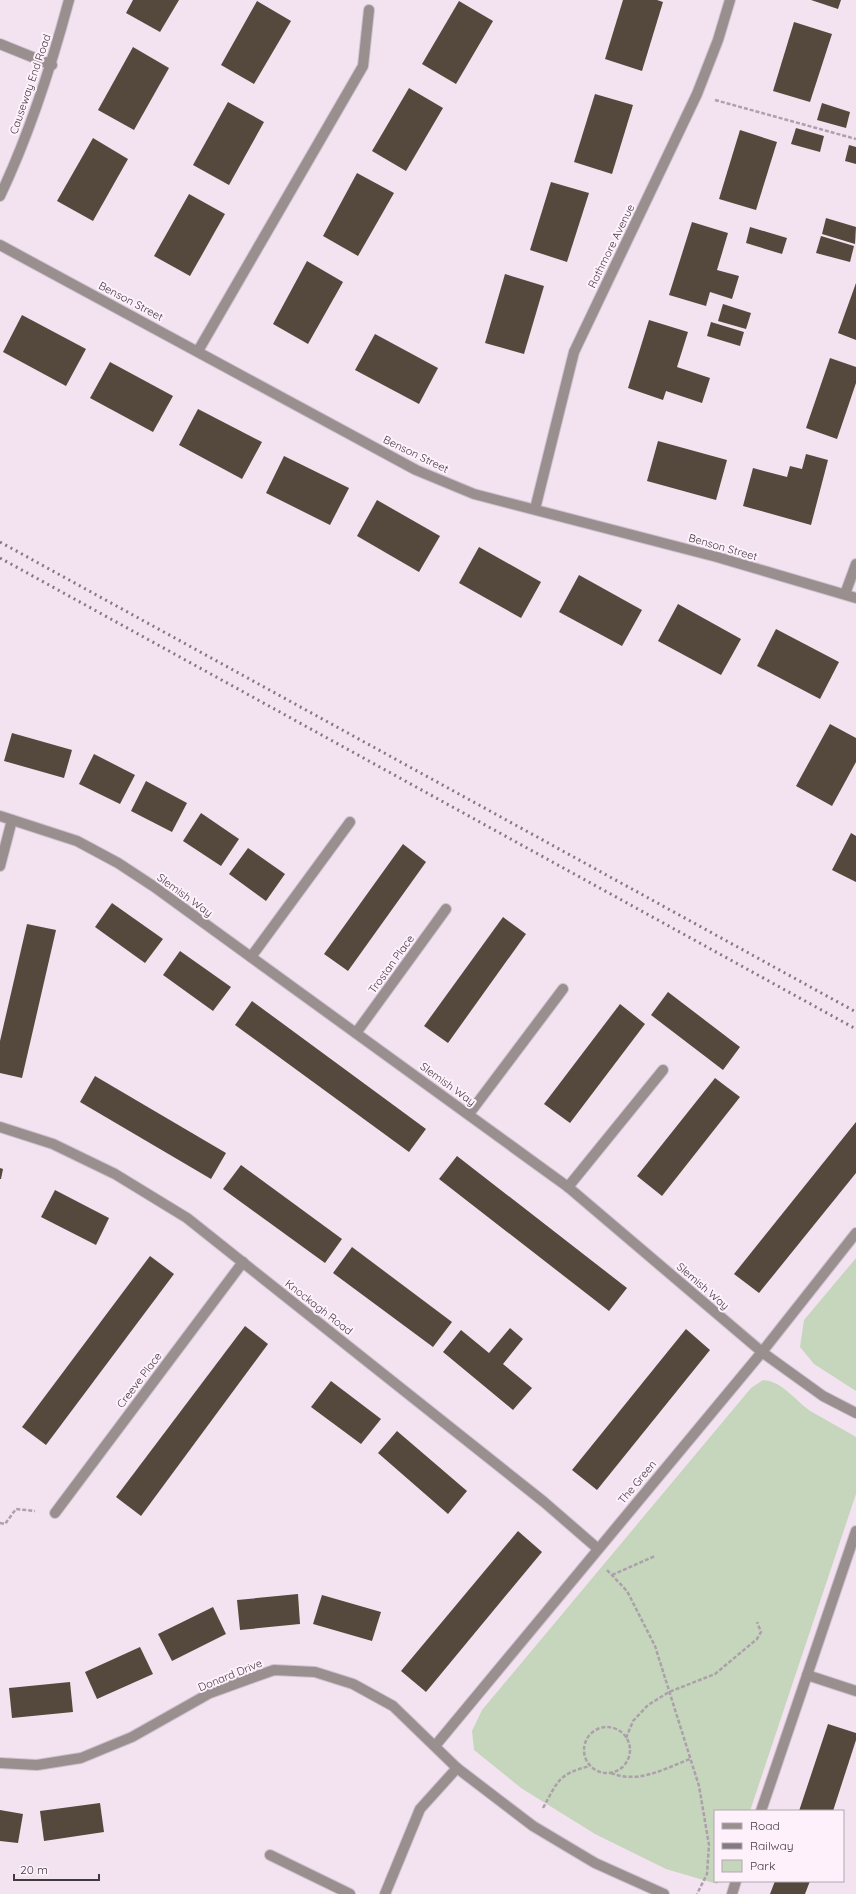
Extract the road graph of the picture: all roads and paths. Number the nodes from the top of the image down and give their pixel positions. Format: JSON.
{"nodes":[{"id":1,"x":69,"y":0,"type":"edge"},
{"id":2,"x":730,"y":0,"type":"edge"},
{"id":3,"x":368,"y":10,"type":"dead end"},
{"id":4,"x":0,"y":44,"type":"edge"},
{"id":5,"x":52,"y":65,"type":"junction"},
{"id":6,"x":697,"y":94,"type":"junction"},
{"id":7,"x":856,"y":139,"type":"edge"},
{"id":8,"x":0,"y":196,"type":"edge"},
{"id":9,"x":0,"y":245,"type":"edge"},
{"id":10,"x":198,"y":351,"type":"junction"},
{"id":11,"x":535,"y":509,"type":"junction"},
{"id":12,"x":856,"y":564,"type":"edge"},
{"id":13,"x":846,"y":594,"type":"junction"},
{"id":14,"x":856,"y":598,"type":"edge"},
{"id":15,"x":0,"y":816,"type":"edge"},
{"id":16,"x":12,"y":820,"type":"junction"},
{"id":17,"x":350,"y":822,"type":"dead end"},
{"id":18,"x":0,"y":866,"type":"edge"},
{"id":19,"x":446,"y":909,"type":"dead end"},
{"id":20,"x":251,"y":957,"type":"junction"},
{"id":21,"x":563,"y":989,"type":"dead end"},
{"id":22,"x":356,"y":1033,"type":"junction"},
{"id":23,"x":663,"y":1070,"type":"dead end"},
{"id":24,"x":469,"y":1114,"type":"junction"},
{"id":25,"x":0,"y":1127,"type":"edge"},
{"id":26,"x":568,"y":1187,"type":"junction"},
{"id":27,"x":856,"y":1233,"type":"edge"},
{"id":28,"x":243,"y":1262,"type":"junction"},
{"id":29,"x":762,"y":1352,"type":"junction"},
{"id":30,"x":856,"y":1413,"type":"edge"},
{"id":31,"x":55,"y":1513,"type":"joint"},
{"id":32,"x":0,"y":1523,"type":"edge"},
{"id":33,"x":856,"y":1531,"type":"edge"},
{"id":34,"x":597,"y":1548,"type":"junction"},
{"id":35,"x":655,"y":1556,"type":"dead end"},
{"id":36,"x":612,"y":1576,"type":"junction"},
{"id":37,"x":757,"y":1622,"type":"dead end"},
{"id":38,"x":807,"y":1675,"type":"junction"},
{"id":39,"x":856,"y":1691,"type":"edge"},
{"id":40,"x":669,"y":1692,"type":"junction"},
{"id":41,"x":626,"y":1738,"type":"junction"},
{"id":42,"x":435,"y":1746,"type":"junction"},
{"id":43,"x":690,"y":1759,"type":"junction"},
{"id":44,"x":0,"y":1763,"type":"edge"},
{"id":45,"x":590,"y":1766,"type":"junction"},
{"id":46,"x":457,"y":1768,"type":"junction"},
{"id":47,"x":610,"y":1772,"type":"junction"},
{"id":48,"x":761,"y":1810,"type":"edge"},
{"id":49,"x":533,"y":1826,"type":"junction"},
{"id":50,"x":270,"y":1855,"type":"dead end"},
{"id":51,"x":736,"y":1882,"type":"edge"},
{"id":52,"x":350,"y":1894,"type":"edge"},
{"id":53,"x":385,"y":1894,"type":"edge"},
{"id":54,"x":664,"y":1894,"type":"edge"},
{"id":55,"x":697,"y":1894,"type":"edge"},
{"id":56,"x":732,"y":1894,"type":"edge"}],
"edges":[{"from":1,"to":5,"type":"street","name":"Causeway End Road"},
{"from":2,"to":6,"type":"street","name":"Rathmore Avenue"},
{"from":3,"to":10,"type":"street"},
{"from":4,"to":5,"type":"street"},
{"from":5,"to":8,"type":"street","name":"Causeway End Road"},
{"from":6,"to":7,"type":"path"},
{"from":6,"to":11,"type":"street","name":"Rathmore Avenue"},
{"from":9,"to":10,"type":"street","name":"Benson Street"},
{"from":10,"to":11,"type":"street","name":"Benson Street"},
{"from":11,"to":13,"type":"street","name":"Benson Street"},
{"from":12,"to":13,"type":"street"},
{"from":13,"to":14,"type":"street","name":"Benson Street"},
{"from":15,"to":16,"type":"street","name":"Slemish Way"},
{"from":16,"to":18,"type":"street"},
{"from":16,"to":20,"type":"street","name":"Slemish Way"},
{"from":17,"to":20,"type":"street"},
{"from":19,"to":22,"type":"street","name":"Trostan Place"},
{"from":20,"to":22,"type":"street","name":"Slemish Way"},
{"from":21,"to":24,"type":"street"},
{"from":22,"to":24,"type":"street","name":"Slemish Way"},
{"from":23,"to":26,"type":"street"},
{"from":24,"to":26,"type":"street","name":"Slemish Way"},
{"from":25,"to":28,"type":"street","name":"Knockagh Road"},
{"from":26,"to":29,"type":"street","name":"Slemish Way"},
{"from":27,"to":29,"type":"street","name":"The Green"},
{"from":28,"to":31,"type":"street","name":"Creeve Place"},
{"from":28,"to":34,"type":"street","name":"Knockagh Road"},
{"from":29,"to":30,"type":"street","name":"Slemish Way"},
{"from":29,"to":34,"type":"street","name":"The Green"},
{"from":31,"to":32,"type":"path"},
{"from":33,"to":38,"type":"street"},
{"from":34,"to":36,"type":"path"},
{"from":34,"to":42,"type":"street","name":"The Green"},
{"from":35,"to":36,"type":"path"},
{"from":36,"to":40,"type":"path"},
{"from":37,"to":40,"type":"path"},
{"from":38,"to":39,"type":"street"},
{"from":38,"to":48,"type":"street"},
{"from":40,"to":41,"type":"path"},
{"from":40,"to":43,"type":"path"},
{"from":41,"to":45,"type":"path"},
{"from":41,"to":47,"type":"path"},
{"from":42,"to":44,"type":"street","name":"Donard Drive"},
{"from":42,"to":46,"type":"street","name":"Donard Drive"},
{"from":43,"to":47,"type":"path"},
{"from":43,"to":55,"type":"path"},
{"from":45,"to":47,"type":"path"},
{"from":45,"to":49,"type":"path"},
{"from":46,"to":49,"type":"street","name":"Donard Drive"},
{"from":46,"to":53,"type":"street"},
{"from":49,"to":54,"type":"street","name":"Donard Drive"},
{"from":50,"to":52,"type":"street"},
{"from":51,"to":56,"type":"street"}]}
